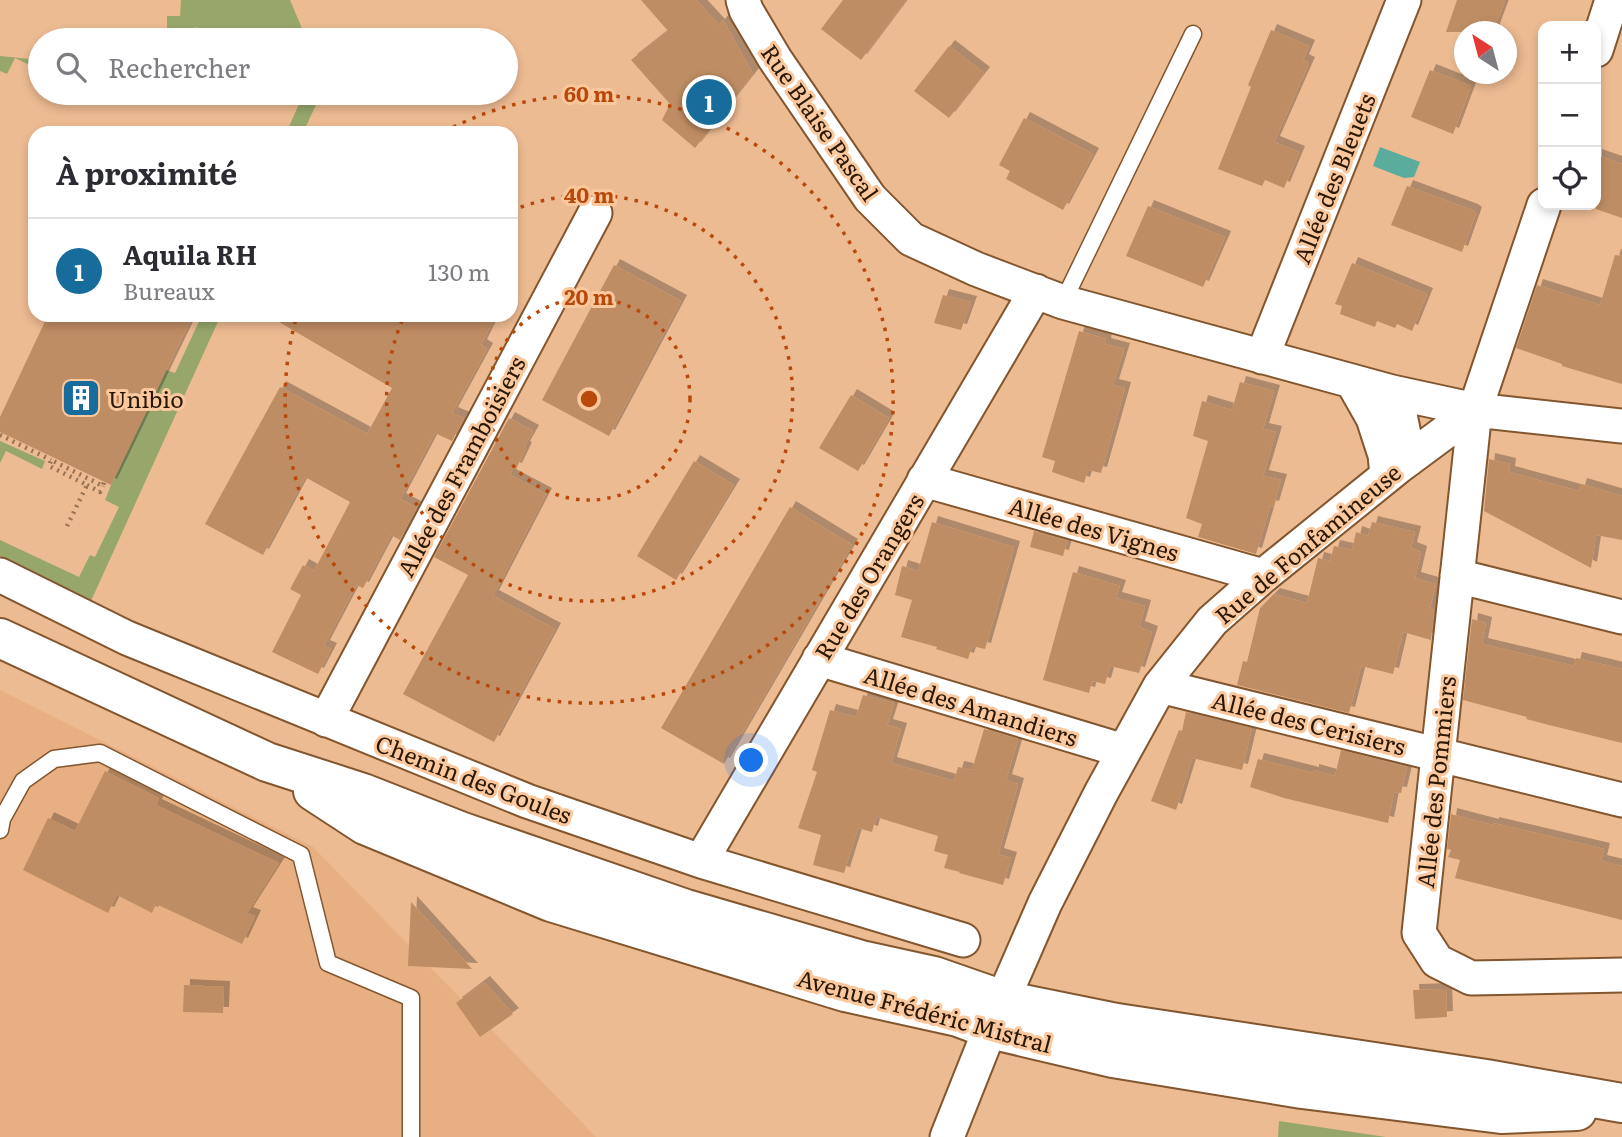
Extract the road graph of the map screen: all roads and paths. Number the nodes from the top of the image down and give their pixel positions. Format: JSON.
{"nodes":[{"id":1,"x":743,"y":0,"type":"edge"},
{"id":2,"x":1404,"y":0,"type":"edge"},
{"id":3,"x":1612,"y":0,"type":"edge"},
{"id":4,"x":1193,"y":34,"type":"dead end"},
{"id":5,"x":1601,"y":34,"type":"edge"},
{"id":6,"x":1542,"y":210,"type":"edge"},
{"id":7,"x":595,"y":213,"type":"dead end"},
{"id":8,"x":1049,"y":296,"type":"junction"},
{"id":9,"x":1262,"y":357,"type":"junction"},
{"id":10,"x":1352,"y":382,"type":"junction"},
{"id":11,"x":1392,"y":392,"type":"junction"},
{"id":12,"x":1475,"y":410,"type":"junction"},
{"id":13,"x":1622,"y":426,"type":"edge"},
{"id":14,"x":0,"y":435,"type":"edge"},
{"id":15,"x":51,"y":460,"type":"junction"},
{"id":16,"x":1398,"y":467,"type":"junction"},
{"id":17,"x":924,"y":480,"type":"junction"},
{"id":18,"x":87,"y":485,"type":"junction"},
{"id":19,"x":67,"y":526,"type":"dead end"},
{"id":20,"x":0,"y":575,"type":"edge"},
{"id":21,"x":1263,"y":576,"type":"junction"},
{"id":22,"x":1457,"y":576,"type":"junction"},
{"id":23,"x":1622,"y":617,"type":"edge"},
{"id":24,"x":0,"y":638,"type":"edge"},
{"id":25,"x":819,"y":659,"type":"junction"},
{"id":26,"x":1160,"y":686,"type":"junction"},
{"id":27,"x":326,"y":720,"type":"junction"},
{"id":28,"x":1124,"y":751,"type":"junction"},
{"id":29,"x":1439,"y":753,"type":"junction"},
{"id":30,"x":1622,"y":800,"type":"edge"},
{"id":31,"x":0,"y":830,"type":"edge"},
{"id":32,"x":701,"y":861,"type":"junction"},
{"id":33,"x":963,"y":940,"type":"dead end"},
{"id":34,"x":1622,"y":975,"type":"edge"},
{"id":35,"x":996,"y":1014,"type":"junction"},
{"id":36,"x":1622,"y":1103,"type":"edge"},
{"id":37,"x":1622,"y":1109,"type":"edge"},
{"id":38,"x":411,"y":1137,"type":"edge"},
{"id":39,"x":947,"y":1137,"type":"edge"}],
"edges":[{"from":1,"to":8,"type":"street","name":"Rue Blaise Pascal"},
{"from":2,"to":9,"type":"street","name":"Allée des Bleuets"},
{"from":3,"to":5,"type":"street"},
{"from":4,"to":8,"type":"lane"},
{"from":6,"to":12,"type":"street"},
{"from":7,"to":27,"type":"street","name":"Allée des Framboisiers"},
{"from":8,"to":9,"type":"street","name":"Rue Blaise Pascal"},
{"from":8,"to":17,"type":"street","name":"Rue des Orangers"},
{"from":9,"to":10,"type":"street","name":"Rue Blaise Pascal"},
{"from":10,"to":11,"type":"street","name":"Rue Blaise Pascal"},
{"from":10,"to":16,"type":"street"},
{"from":11,"to":12,"type":"street","name":"Rue Blaise Pascal"},
{"from":11,"to":16,"type":"street"},
{"from":12,"to":13,"type":"street","name":"Rue Blaise Pascal"},
{"from":12,"to":16,"type":"street","name":"Rue de Fonfamineuse"},
{"from":12,"to":22,"type":"street","name":"Allée des Pommiers"},
{"from":14,"to":15,"type":"path"},
{"from":15,"to":18,"type":"path"},
{"from":15,"to":18,"type":"path"},
{"from":16,"to":21,"type":"street","name":"Rue de Fonfamineuse"},
{"from":17,"to":21,"type":"street","name":"Allée des Vignes"},
{"from":17,"to":25,"type":"street","name":"Rue des Orangers"},
{"from":18,"to":19,"type":"path"},
{"from":20,"to":27,"type":"street","name":"Chemin des Goules"},
{"from":21,"to":26,"type":"street","name":"Rue de Fonfamineuse"},
{"from":22,"to":23,"type":"street"},
{"from":22,"to":29,"type":"street","name":"Allée des Pommiers"},
{"from":24,"to":35,"type":"main road","name":"Avenue Frédéric Mistral"},
{"from":25,"to":28,"type":"street","name":"Allée des Amandiers"},
{"from":25,"to":32,"type":"street","name":"Rue des Orangers"},
{"from":26,"to":28,"type":"street","name":"Rue de Fonfamineuse"},
{"from":26,"to":29,"type":"street","name":"Allée des Cerisiers"},
{"from":27,"to":32,"type":"street","name":"Chemin des Goules"},
{"from":28,"to":35,"type":"street","name":"Rue de Fonfamineuse"},
{"from":29,"to":30,"type":"street","name":"Allée des Cerisiers"},
{"from":29,"to":34,"type":"street","name":"Allée des Pommiers"},
{"from":31,"to":38,"type":"lane"},
{"from":32,"to":33,"type":"street","name":"Chemin des Goules"},
{"from":35,"to":36,"type":"main road","name":"Avenue Frédéric Mistral"},
{"from":35,"to":37,"type":"main road","name":"Avenue Frédéric Mistral"},
{"from":35,"to":39,"type":"street","name":"Rue de Fonfamineuse"}]}
